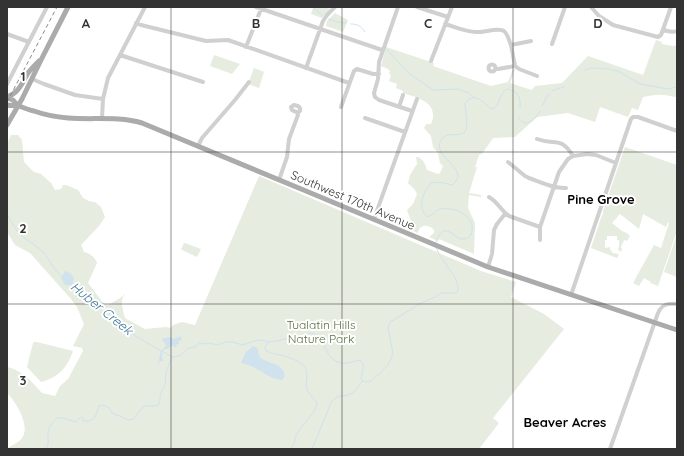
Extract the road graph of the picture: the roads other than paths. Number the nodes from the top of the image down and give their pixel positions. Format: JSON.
{"nodes":[{"id":1,"x":45,"y":7,"type":"edge"},
{"id":2,"x":68,"y":7,"type":"edge"},
{"id":3,"x":145,"y":7,"type":"edge"},
{"id":4,"x":335,"y":7,"type":"edge"},
{"id":5,"x":398,"y":7,"type":"edge"},
{"id":6,"x":417,"y":7,"type":"edge"},
{"id":7,"x":452,"y":7,"type":"edge"},
{"id":8,"x":565,"y":7,"type":"edge"},
{"id":9,"x":591,"y":7,"type":"edge"},
{"id":10,"x":671,"y":7,"type":"edge"},
{"id":11,"x":258,"y":8,"type":"edge"},
{"id":12,"x":448,"y":17,"type":"junction"},
{"id":13,"x":136,"y":23,"type":"junction"},
{"id":14,"x":445,"y":24,"type":"junction"},
{"id":15,"x":320,"y":28,"type":"junction"},
{"id":16,"x":663,"y":30,"type":"junction"},
{"id":17,"x":677,"y":30,"type":"edge"},
{"id":18,"x":7,"y":34,"type":"edge"},
{"id":19,"x":531,"y":41,"type":"dead end"},
{"id":20,"x":29,"y":42,"type":"junction"},
{"id":21,"x":552,"y":44,"type":"dead end"},
{"id":22,"x":511,"y":45,"type":"junction"},
{"id":23,"x":246,"y":47,"type":"junction"},
{"id":24,"x":382,"y":50,"type":"junction"},
{"id":25,"x":120,"y":55,"type":"junction"},
{"id":26,"x":42,"y":58,"type":"junction"},
{"id":27,"x":431,"y":61,"type":"dead end"},
{"id":28,"x":515,"y":66,"type":"junction"},
{"id":29,"x":306,"y":68,"type":"junction"},
{"id":30,"x":496,"y":69,"type":"dead end"},
{"id":31,"x":379,"y":74,"type":"junction"},
{"id":32,"x":537,"y":76,"type":"dead end"},
{"id":33,"x":32,"y":79,"type":"junction"},
{"id":34,"x":203,"y":82,"type":"dead end"},
{"id":35,"x":249,"y":82,"type":"dead end"},
{"id":36,"x":349,"y":83,"type":"junction"},
{"id":37,"x":7,"y":84,"type":"edge"},
{"id":38,"x":403,"y":95,"type":"dead end"},
{"id":39,"x":7,"y":98,"type":"edge"},
{"id":40,"x":103,"y":99,"type":"junction"},
{"id":41,"x":417,"y":99,"type":"dead end"},
{"id":42,"x":7,"y":105,"type":"edge"},
{"id":43,"x":18,"y":106,"type":"junction"},
{"id":44,"x":341,"y":107,"type":"dead end"},
{"id":45,"x":399,"y":107,"type":"junction"},
{"id":46,"x":412,"y":111,"type":"junction"},
{"id":47,"x":297,"y":112,"type":"dead end"},
{"id":48,"x":102,"y":118,"type":"junction"},
{"id":49,"x":365,"y":118,"type":"dead end"},
{"id":50,"x":7,"y":125,"type":"edge"},
{"id":51,"x":677,"y":131,"type":"edge"},
{"id":52,"x":405,"y":132,"type":"junction"},
{"id":53,"x":537,"y":138,"type":"dead end"},
{"id":54,"x":198,"y":146,"type":"junction"},
{"id":55,"x":573,"y":156,"type":"junction"},
{"id":56,"x":508,"y":162,"type":"dead end"},
{"id":57,"x":616,"y":163,"type":"junction"},
{"id":58,"x":279,"y":180,"type":"junction"},
{"id":59,"x":554,"y":187,"type":"junction"},
{"id":60,"x":566,"y":188,"type":"dead end"},
{"id":61,"x":489,"y":197,"type":"dead end"},
{"id":62,"x":505,"y":214,"type":"junction"},
{"id":63,"x":374,"y":219,"type":"junction"},
{"id":64,"x":540,"y":227,"type":"junction"},
{"id":65,"x":540,"y":240,"type":"dead end"},
{"id":66,"x":488,"y":267,"type":"junction"},
{"id":67,"x":571,"y":295,"type":"junction"},
{"id":68,"x":677,"y":304,"type":"edge"},
{"id":69,"x":654,"y":323,"type":"junction"},
{"id":70,"x":677,"y":330,"type":"edge"},
{"id":71,"x":610,"y":449,"type":"edge"}],
"edges":[{"from":1,"to":20,"type":"street"},
{"from":2,"to":26,"type":"main road"},
{"from":3,"to":13,"type":"street"},
{"from":4,"to":15,"type":"street"},
{"from":5,"to":24,"type":"street"},
{"from":6,"to":12,"type":"street"},
{"from":7,"to":12,"type":"street"},
{"from":8,"to":21,"type":"street"},
{"from":9,"to":16,"type":"street"},
{"from":10,"to":16,"type":"street"},
{"from":11,"to":15,"type":"street"},
{"from":11,"to":23,"type":"street"},
{"from":12,"to":14,"type":"street"},
{"from":13,"to":23,"type":"street"},
{"from":13,"to":25,"type":"street"},
{"from":14,"to":22,"type":"street"},
{"from":14,"to":27,"type":"street"},
{"from":15,"to":24,"type":"street"},
{"from":15,"to":29,"type":"street"},
{"from":16,"to":17,"type":"street"},
{"from":18,"to":20,"type":"street"},
{"from":19,"to":22,"type":"street"},
{"from":20,"to":37,"type":"street"},
{"from":22,"to":28,"type":"street"},
{"from":23,"to":29,"type":"street"},
{"from":24,"to":31,"type":"street"},
{"from":25,"to":34,"type":"street"},
{"from":25,"to":40,"type":"street"},
{"from":26,"to":33,"type":"main road"},
{"from":26,"to":39,"type":"main road"},
{"from":28,"to":30,"type":"street"},
{"from":28,"to":32,"type":"street"},
{"from":29,"to":36,"type":"street"},
{"from":31,"to":36,"type":"street"},
{"from":31,"to":45,"type":"street"},
{"from":33,"to":40,"type":"street"},
{"from":33,"to":43,"type":"main road"},
{"from":35,"to":54,"type":"street"},
{"from":36,"to":44,"type":"street"},
{"from":38,"to":45,"type":"street"},
{"from":39,"to":43,"type":"main road","name":"Southwest 170th Avenue"},
{"from":40,"to":48,"type":"street"},
{"from":41,"to":46,"type":"street"},
{"from":42,"to":43,"type":"main road","name":"Southwest 170th Avenue"},
{"from":43,"to":48,"type":"main road","name":"Southwest 170th Avenue"},
{"from":43,"to":50,"type":"main road"},
{"from":45,"to":46,"type":"street"},
{"from":46,"to":52,"type":"street"},
{"from":47,"to":58,"type":"street"},
{"from":48,"to":54,"type":"main road","name":"Southwest 170th Avenue"},
{"from":49,"to":52,"type":"street"},
{"from":51,"to":57,"type":"street"},
{"from":52,"to":63,"type":"street"},
{"from":53,"to":55,"type":"street"},
{"from":54,"to":58,"type":"main road","name":"Southwest 170th Avenue"},
{"from":55,"to":57,"type":"street"},
{"from":55,"to":59,"type":"street"},
{"from":56,"to":59,"type":"street"},
{"from":57,"to":67,"type":"street"},
{"from":58,"to":63,"type":"main road","name":"Southwest 170th Avenue"},
{"from":59,"to":60,"type":"street"},
{"from":59,"to":64,"type":"street"},
{"from":61,"to":62,"type":"street"},
{"from":62,"to":64,"type":"street"},
{"from":62,"to":66,"type":"street"},
{"from":63,"to":66,"type":"main road","name":"Southwest 170th Avenue"},
{"from":64,"to":65,"type":"street"},
{"from":66,"to":67,"type":"main road","name":"Southwest 170th Avenue"},
{"from":67,"to":69,"type":"main road","name":"Southwest 170th Avenue"},
{"from":68,"to":69,"type":"street"},
{"from":69,"to":70,"type":"main road","name":"Southwest 170th Avenue"},
{"from":69,"to":71,"type":"street"}]}
